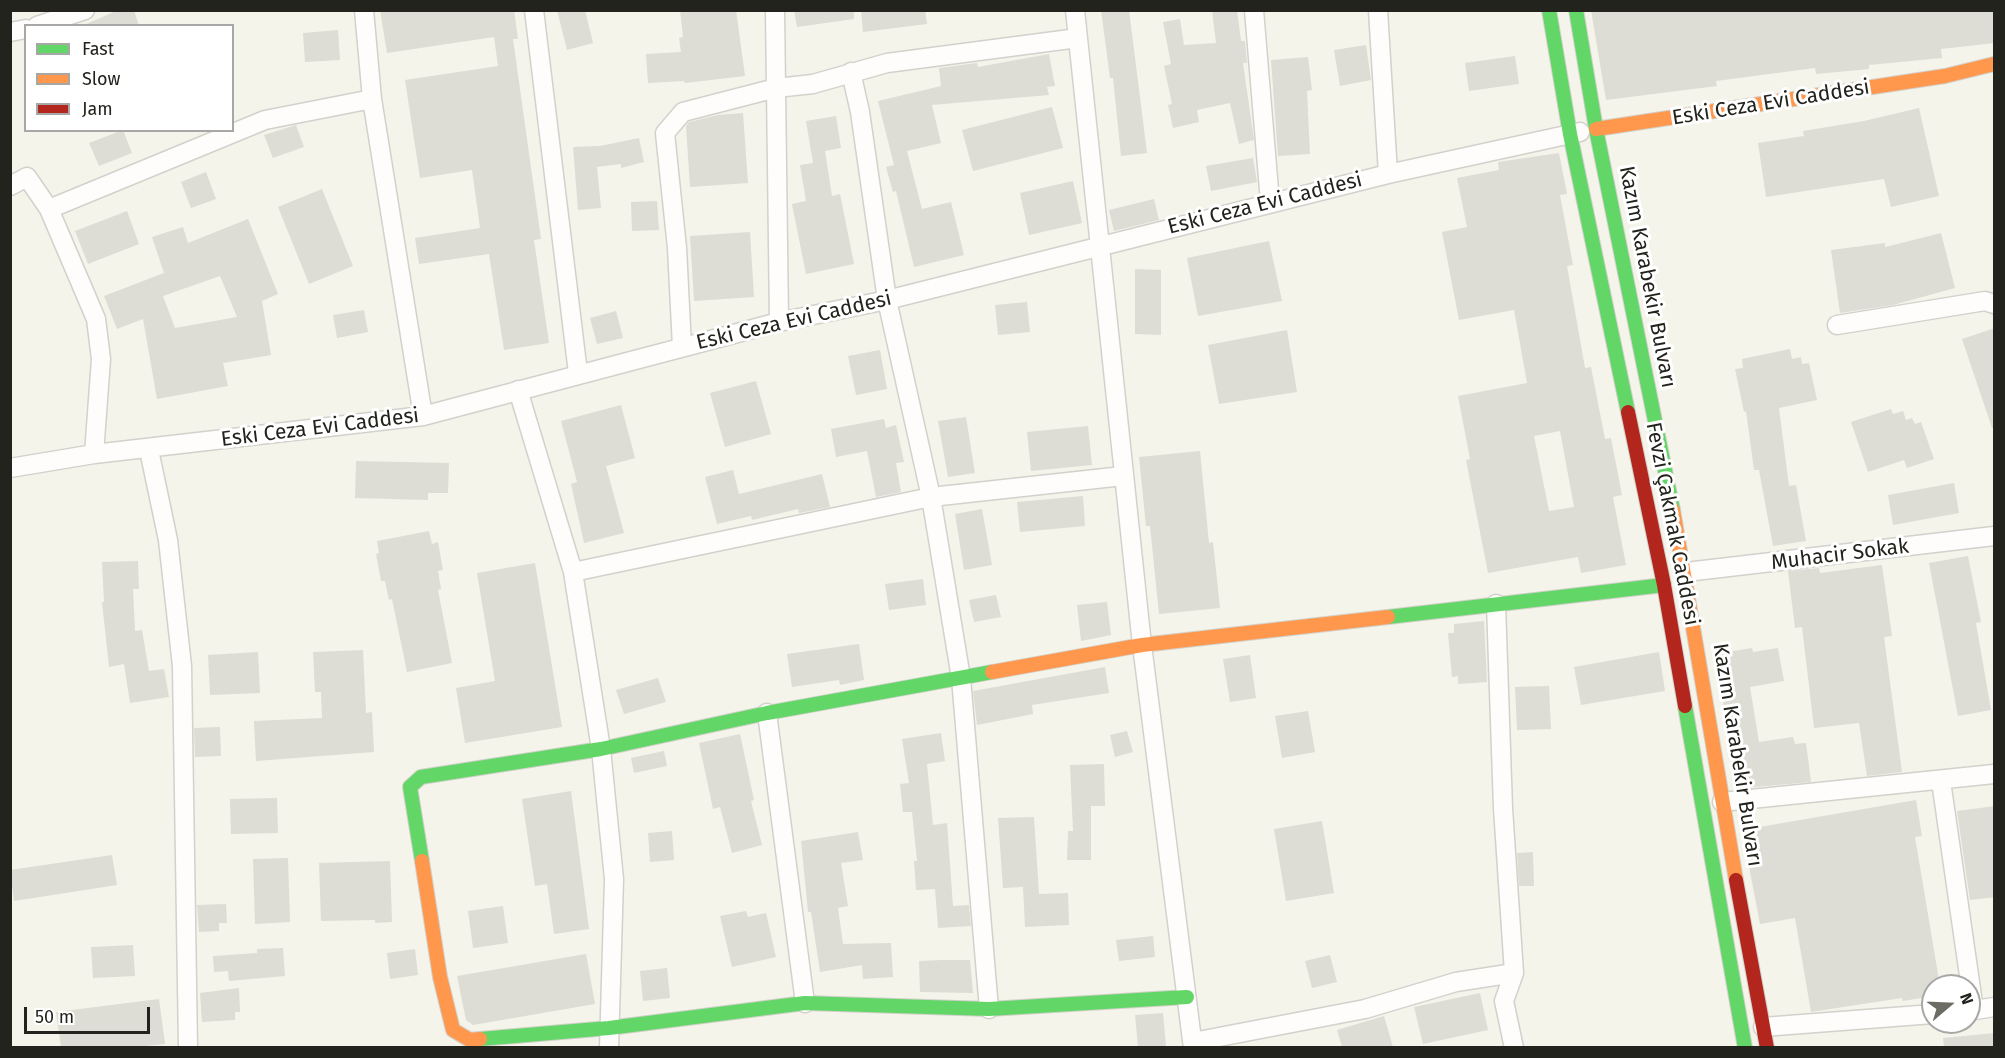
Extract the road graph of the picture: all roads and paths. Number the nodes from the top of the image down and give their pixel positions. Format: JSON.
{"nodes":[{"id":1,"x":86,"y":10,"type":"edge"},
{"id":2,"x":364,"y":10,"type":"edge"},
{"id":3,"x":534,"y":10,"type":"edge"},
{"id":4,"x":775,"y":10,"type":"edge"},
{"id":5,"x":1075,"y":10,"type":"edge"},
{"id":6,"x":1254,"y":10,"type":"edge"},
{"id":7,"x":1378,"y":10,"type":"edge"},
{"id":8,"x":1549,"y":10,"type":"edge"},
{"id":9,"x":1576,"y":10,"type":"edge"},
{"id":10,"x":43,"y":24,"type":"edge"},
{"id":11,"x":1078,"y":38,"type":"junction"},
{"id":12,"x":1995,"y":64,"type":"edge"},
{"id":13,"x":851,"y":72,"type":"junction"},
{"id":14,"x":1995,"y":75,"type":"edge"},
{"id":15,"x":1945,"y":76,"type":"junction"},
{"id":16,"x":776,"y":88,"type":"junction"},
{"id":17,"x":372,"y":99,"type":"junction"},
{"id":18,"x":1596,"y":129,"type":"junction"},
{"id":19,"x":1570,"y":134,"type":"junction"},
{"id":20,"x":1388,"y":174,"type":"junction"},
{"id":21,"x":10,"y":186,"type":"edge"},
{"id":22,"x":1270,"y":202,"type":"junction"},
{"id":23,"x":49,"y":209,"type":"junction"},
{"id":24,"x":1102,"y":246,"type":"junction"},
{"id":25,"x":886,"y":300,"type":"junction"},
{"id":26,"x":1995,"y":304,"type":"edge"},
{"id":27,"x":779,"y":322,"type":"junction"},
{"id":28,"x":1837,"y":325,"type":"dead end"},
{"id":29,"x":682,"y":347,"type":"junction"},
{"id":30,"x":578,"y":373,"type":"junction"},
{"id":31,"x":518,"y":390,"type":"junction"},
{"id":32,"x":423,"y":416,"type":"junction"},
{"id":33,"x":149,"y":450,"type":"junction"},
{"id":34,"x":94,"y":454,"type":"junction"},
{"id":35,"x":11,"y":466,"type":"edge"},
{"id":36,"x":1123,"y":476,"type":"junction"},
{"id":37,"x":931,"y":497,"type":"junction"},
{"id":38,"x":1995,"y":536,"type":"edge"},
{"id":39,"x":573,"y":572,"type":"junction"},
{"id":40,"x":1686,"y":572,"type":"junction"},
{"id":41,"x":1664,"y":585,"type":"junction"},
{"id":42,"x":1496,"y":604,"type":"junction"},
{"id":43,"x":1142,"y":645,"type":"junction"},
{"id":44,"x":961,"y":678,"type":"junction"},
{"id":45,"x":766,"y":713,"type":"junction"},
{"id":46,"x":602,"y":749,"type":"junction"},
{"id":47,"x":1995,"y":774,"type":"edge"},
{"id":48,"x":1941,"y":781,"type":"junction"},
{"id":49,"x":1722,"y":802,"type":"junction"},
{"id":50,"x":1514,"y":973,"type":"junction"},
{"id":51,"x":1967,"y":974,"type":"edge"},
{"id":52,"x":1187,"y":997,"type":"junction"},
{"id":53,"x":805,"y":1003,"type":"junction"},
{"id":54,"x":989,"y":1009,"type":"junction"},
{"id":55,"x":1921,"y":1015,"type":"edge"},
{"id":56,"x":1763,"y":1027,"type":"junction"},
{"id":57,"x":609,"y":1028,"type":"junction"},
{"id":58,"x":1193,"y":1045,"type":"edge"},
{"id":59,"x":188,"y":1047,"type":"edge"},
{"id":60,"x":609,"y":1047,"type":"edge"},
{"id":61,"x":1514,"y":1047,"type":"edge"},
{"id":62,"x":1745,"y":1047,"type":"edge"},
{"id":63,"x":1767,"y":1047,"type":"edge"}],
"edges":[{"from":1,"to":10,"type":"street"},
{"from":2,"to":17,"type":"street"},
{"from":3,"to":30,"type":"street"},
{"from":4,"to":16,"type":"street"},
{"from":5,"to":11,"type":"street"},
{"from":6,"to":22,"type":"street"},
{"from":7,"to":20,"type":"street"},
{"from":8,"to":19,"type":"street","name":"Fevzi Çakmak Caddesi"},
{"from":9,"to":18,"type":"street","name":"Kazım Karabekir Bulvarı"},
{"from":11,"to":13,"type":"street"},
{"from":11,"to":24,"type":"street"},
{"from":12,"to":15,"type":"street","name":"Eski Ceza Evi Caddesi"},
{"from":13,"to":16,"type":"street"},
{"from":13,"to":25,"type":"street"},
{"from":14,"to":15,"type":"street","name":"Eski Ceza Evi Caddesi"},
{"from":15,"to":18,"type":"street","name":"Eski Ceza Evi Caddesi"},
{"from":16,"to":27,"type":"street"},
{"from":16,"to":29,"type":"street"},
{"from":17,"to":23,"type":"street"},
{"from":17,"to":32,"type":"street"},
{"from":18,"to":19,"type":"street","name":"Eski Ceza Evi Caddesi"},
{"from":18,"to":40,"type":"street","name":"Kazım Karabekir Bulvarı"},
{"from":19,"to":20,"type":"street","name":"Eski Ceza Evi Caddesi"},
{"from":19,"to":41,"type":"street","name":"Fevzi Çakmak Caddesi"},
{"from":20,"to":22,"type":"street","name":"Eski Ceza Evi Caddesi"},
{"from":21,"to":23,"type":"street"},
{"from":22,"to":24,"type":"street","name":"Eski Ceza Evi Caddesi"},
{"from":23,"to":34,"type":"street"},
{"from":24,"to":25,"type":"street","name":"Eski Ceza Evi Caddesi"},
{"from":24,"to":36,"type":"street"},
{"from":25,"to":27,"type":"street","name":"Eski Ceza Evi Caddesi"},
{"from":25,"to":37,"type":"street"},
{"from":26,"to":28,"type":"street"},
{"from":27,"to":29,"type":"street","name":"Eski Ceza Evi Caddesi"},
{"from":29,"to":30,"type":"street","name":"Eski Ceza Evi Caddesi"},
{"from":30,"to":31,"type":"street","name":"Eski Ceza Evi Caddesi"},
{"from":31,"to":32,"type":"street","name":"Eski Ceza Evi Caddesi"},
{"from":31,"to":39,"type":"street"},
{"from":32,"to":33,"type":"street","name":"Eski Ceza Evi Caddesi"},
{"from":33,"to":34,"type":"street","name":"Eski Ceza Evi Caddesi"},
{"from":33,"to":59,"type":"street"},
{"from":34,"to":35,"type":"street","name":"Eski Ceza Evi Caddesi"},
{"from":36,"to":37,"type":"street"},
{"from":36,"to":43,"type":"street"},
{"from":37,"to":39,"type":"street"},
{"from":37,"to":44,"type":"street"},
{"from":38,"to":40,"type":"street","name":"Muhacir Sokak"},
{"from":39,"to":46,"type":"street"},
{"from":40,"to":49,"type":"street","name":"Kazım Karabekir Bulvarı"},
{"from":41,"to":42,"type":"street"},
{"from":41,"to":62,"type":"street","name":"Fevzi Çakmak Caddesi"},
{"from":42,"to":43,"type":"street"},
{"from":42,"to":50,"type":"street"},
{"from":43,"to":44,"type":"street"},
{"from":43,"to":52,"type":"street"},
{"from":44,"to":45,"type":"street"},
{"from":44,"to":54,"type":"street"},
{"from":45,"to":46,"type":"street"},
{"from":45,"to":53,"type":"street"},
{"from":46,"to":57,"type":"street"},
{"from":46,"to":57,"type":"street"},
{"from":47,"to":48,"type":"street"},
{"from":48,"to":49,"type":"street"},
{"from":48,"to":51,"type":"street"},
{"from":49,"to":56,"type":"street","name":"Kazım Karabekir Bulvarı"},
{"from":50,"to":58,"type":"street"},
{"from":50,"to":61,"type":"street"},
{"from":52,"to":54,"type":"street"},
{"from":52,"to":58,"type":"street"},
{"from":53,"to":54,"type":"street"},
{"from":53,"to":57,"type":"street"},
{"from":55,"to":56,"type":"street"},
{"from":56,"to":63,"type":"street","name":"Kazım Karabekir Bulvarı"},
{"from":57,"to":60,"type":"street"}]}
